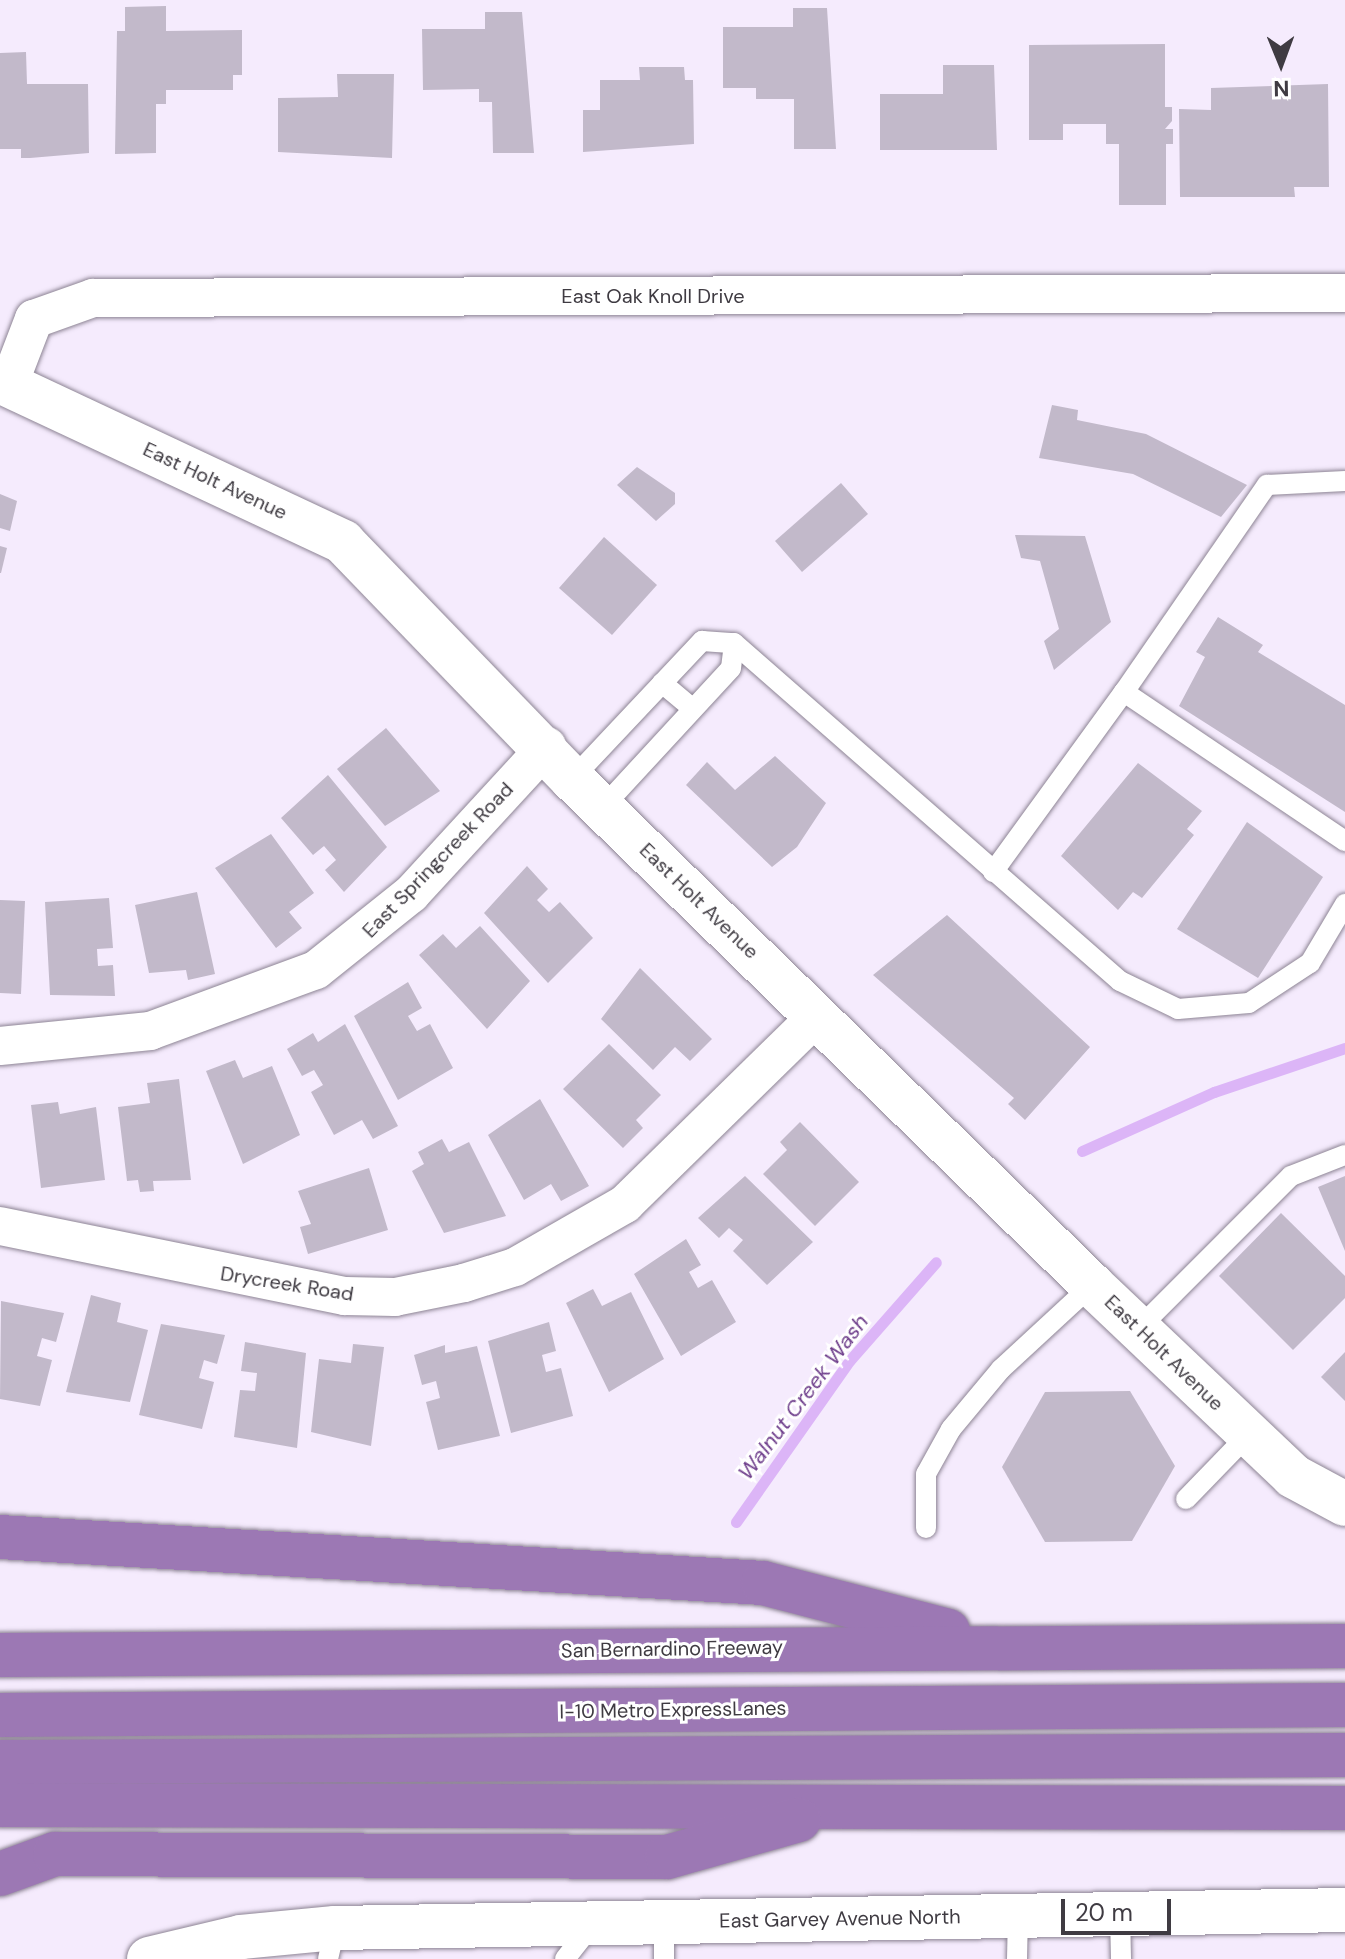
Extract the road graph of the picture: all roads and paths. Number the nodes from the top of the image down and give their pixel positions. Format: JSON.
{"nodes":[{"id":1,"x":1345,"y":293,"type":"edge"},
{"id":2,"x":4,"y":382,"type":"edge"},
{"id":3,"x":1345,"y":481,"type":"edge"},
{"id":4,"x":734,"y":643,"type":"junction"},
{"id":5,"x":662,"y":683,"type":"junction"},
{"id":6,"x":1124,"y":692,"type":"junction"},
{"id":7,"x":693,"y":709,"type":"junction"},
{"id":8,"x":574,"y":778,"type":"junction"},
{"id":9,"x":1345,"y":841,"type":"edge"},
{"id":10,"x":993,"y":872,"type":"junction"},
{"id":11,"x":1345,"y":904,"type":"edge"},
{"id":12,"x":818,"y":1015,"type":"junction"},
{"id":13,"x":0,"y":1046,"type":"edge"},
{"id":14,"x":1345,"y":1155,"type":"edge"},
{"id":15,"x":0,"y":1226,"type":"edge"},
{"id":16,"x":1092,"y":1285,"type":"junction"},
{"id":17,"x":1138,"y":1329,"type":"junction"},
{"id":18,"x":1249,"y":1434,"type":"junction"},
{"id":19,"x":1186,"y":1499,"type":"dead end"},
{"id":20,"x":1345,"y":1504,"type":"edge"},
{"id":21,"x":926,"y":1528,"type":"dead end"},
{"id":22,"x":0,"y":1537,"type":"edge"},
{"id":23,"x":1004,"y":1646,"type":"junction"},
{"id":24,"x":1345,"y":1646,"type":"edge"},
{"id":25,"x":0,"y":1655,"type":"edge"},
{"id":26,"x":1345,"y":1705,"type":"edge"},
{"id":27,"x":0,"y":1715,"type":"edge"},
{"id":28,"x":1345,"y":1755,"type":"edge"},
{"id":29,"x":0,"y":1762,"type":"edge"},
{"id":30,"x":0,"y":1805,"type":"edge"},
{"id":31,"x":851,"y":1806,"type":"junction"},
{"id":32,"x":1345,"y":1808,"type":"edge"},
{"id":33,"x":0,"y":1874,"type":"edge"},
{"id":34,"x":1345,"y":1910,"type":"edge"},
{"id":35,"x":1120,"y":1914,"type":"junction"},
{"id":36,"x":1018,"y":1916,"type":"junction"},
{"id":37,"x":594,"y":1923,"type":"junction"},
{"id":38,"x":664,"y":1940,"type":"edge"},
{"id":39,"x":332,"y":1943,"type":"edge"},
{"id":40,"x":149,"y":1959,"type":"edge"},
{"id":41,"x":565,"y":1959,"type":"edge"},
{"id":42,"x":1017,"y":1959,"type":"edge"},
{"id":43,"x":1121,"y":1959,"type":"edge"}],
"edges":[{"from":1,"to":2,"type":"street","name":"East Oak Knoll Drive"},
{"from":2,"to":8,"type":"street","name":"East Holt Avenue"},
{"from":3,"to":6,"type":"lane"},
{"from":4,"to":5,"type":"lane"},
{"from":4,"to":7,"type":"lane"},
{"from":4,"to":10,"type":"lane"},
{"from":5,"to":7,"type":"lane"},
{"from":5,"to":8,"type":"lane"},
{"from":6,"to":9,"type":"lane"},
{"from":6,"to":10,"type":"lane"},
{"from":7,"to":8,"type":"lane"},
{"from":8,"to":12,"type":"street","name":"East Holt Avenue"},
{"from":8,"to":13,"type":"street","name":"East Springcreek Road"},
{"from":10,"to":11,"type":"lane"},
{"from":12,"to":15,"type":"street","name":"Drycreek Road"},
{"from":12,"to":16,"type":"street","name":"East Holt Avenue"},
{"from":14,"to":17,"type":"lane"},
{"from":16,"to":17,"type":"street","name":"East Holt Avenue"},
{"from":16,"to":21,"type":"lane"},
{"from":17,"to":18,"type":"street","name":"East Holt Avenue"},
{"from":18,"to":19,"type":"lane"},
{"from":18,"to":20,"type":"street","name":"East Holt Avenue"},
{"from":22,"to":23,"type":"highway"},
{"from":23,"to":24,"type":"highway","name":"San Bernardino Freeway"},
{"from":23,"to":25,"type":"highway","name":"San Bernardino Freeway"},
{"from":26,"to":27,"type":"highway","name":"I-10 Metro ExpressLanes"},
{"from":28,"to":29,"type":"highway"},
{"from":30,"to":31,"type":"highway"},
{"from":31,"to":32,"type":"highway"},
{"from":31,"to":33,"type":"highway"},
{"from":34,"to":35,"type":"street","name":"East Garvey Avenue North"},
{"from":35,"to":36,"type":"street","name":"East Garvey Avenue North"},
{"from":35,"to":43,"type":"lane"},
{"from":36,"to":38,"type":"street","name":"East Garvey Avenue North"},
{"from":36,"to":42,"type":"lane"},
{"from":37,"to":38,"type":"street","name":"East Garvey Avenue North"},
{"from":37,"to":39,"type":"street","name":"East Garvey Avenue North"},
{"from":37,"to":41,"type":"lane"},
{"from":39,"to":40,"type":"street","name":"East Garvey Avenue North"}]}
